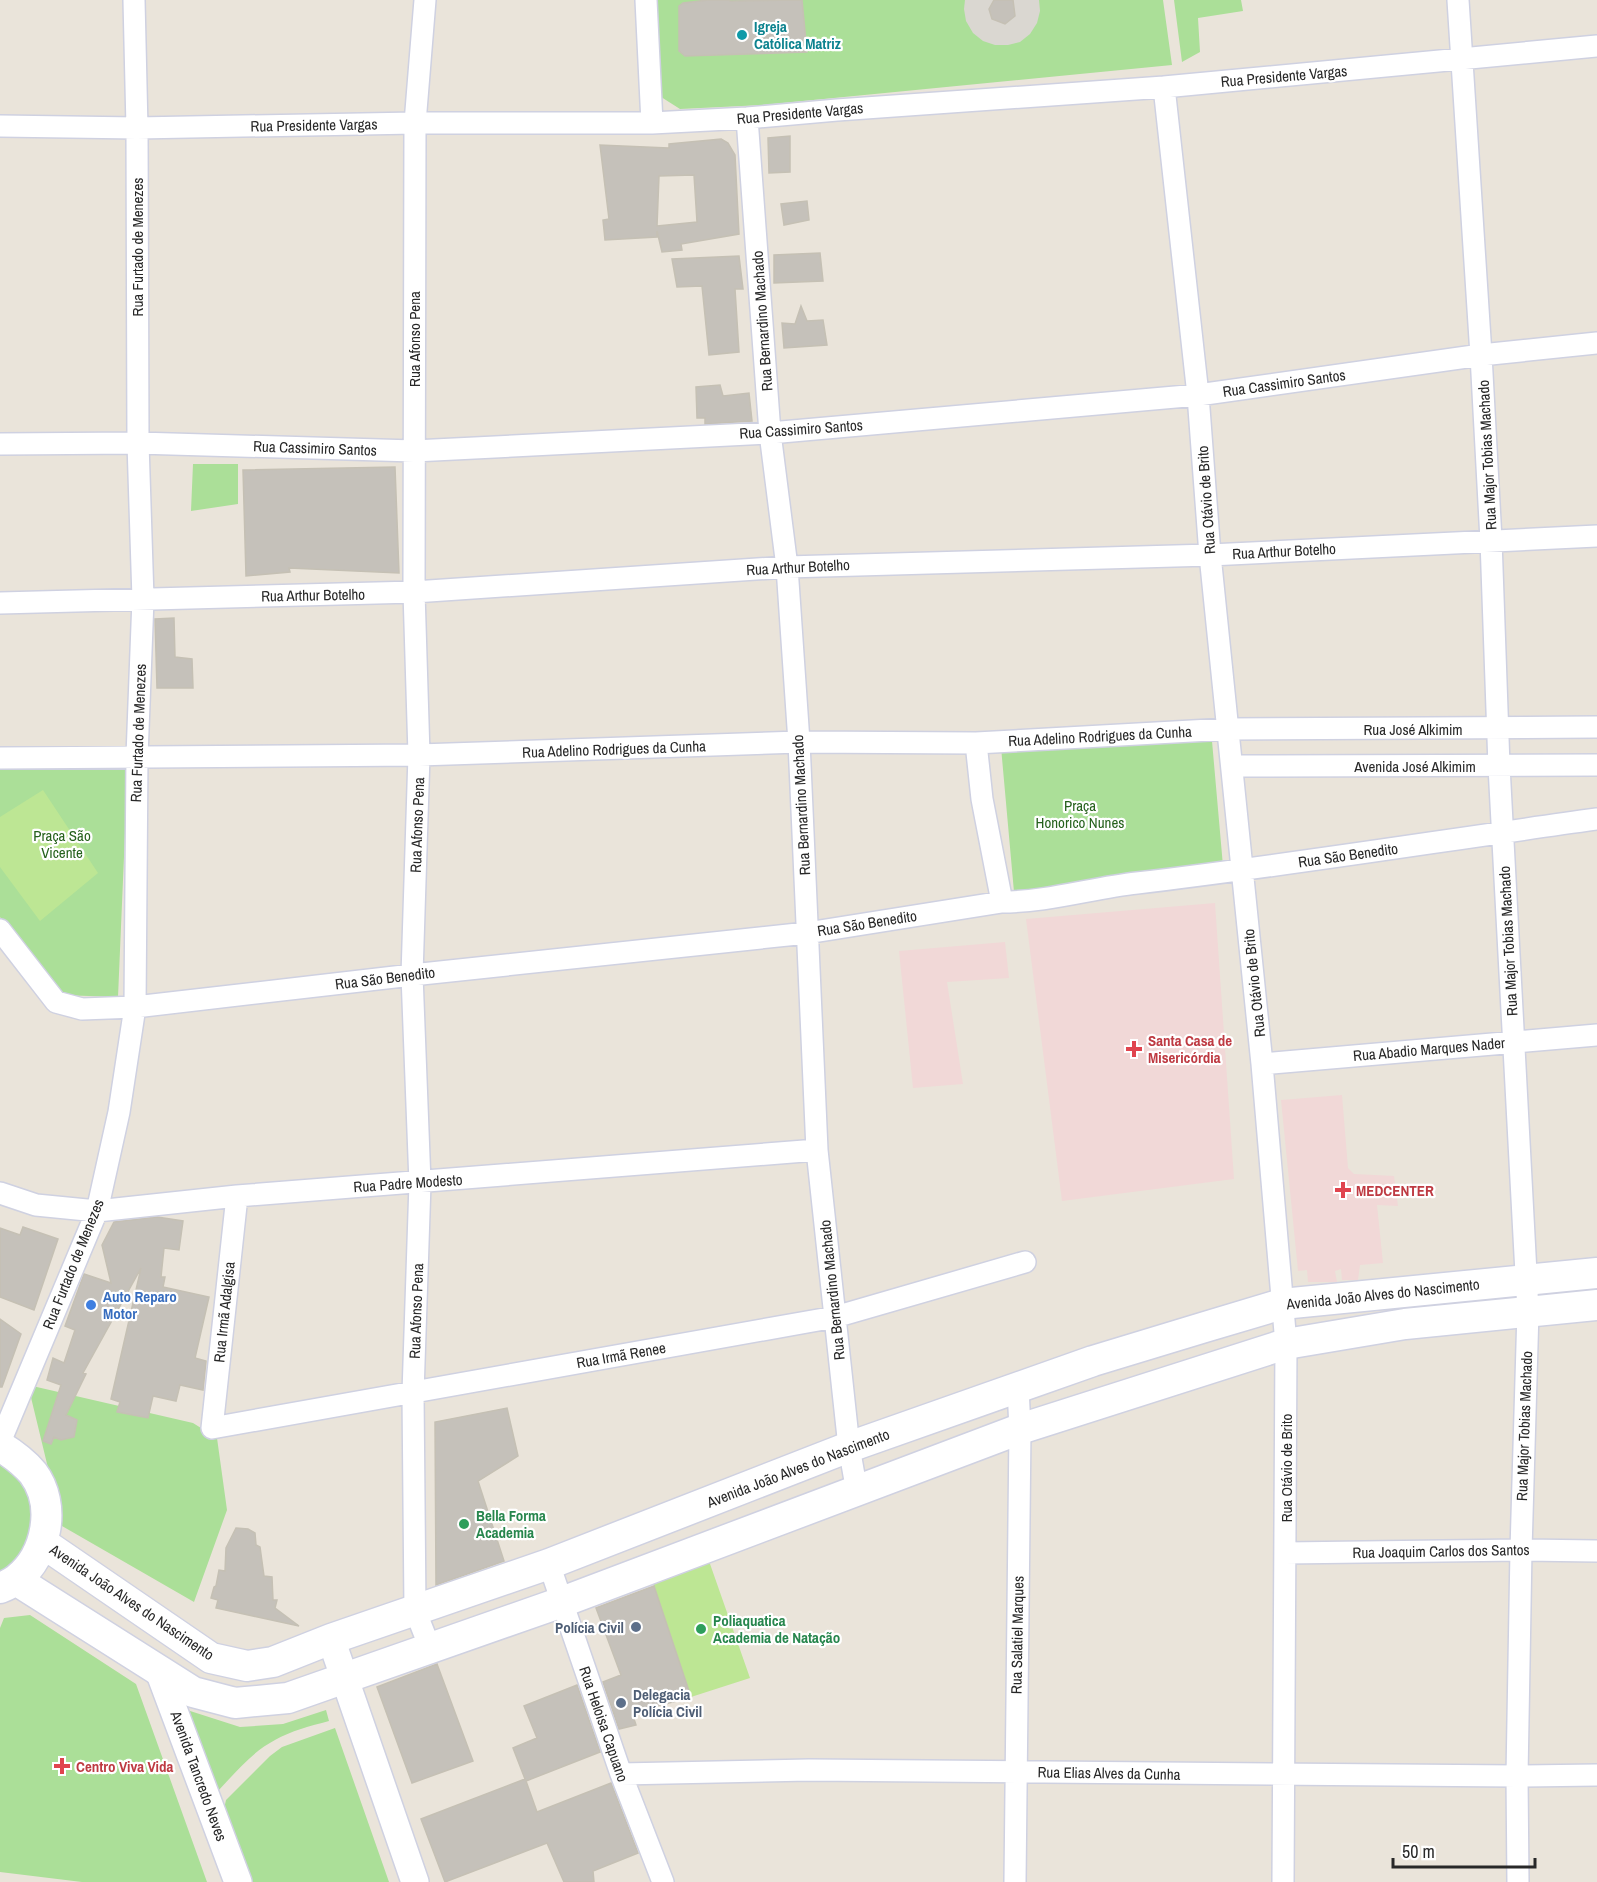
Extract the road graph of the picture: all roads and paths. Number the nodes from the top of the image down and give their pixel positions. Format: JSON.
{"nodes":[{"id":1,"x":134,"y":0,"type":"edge"},
{"id":2,"x":425,"y":0,"type":"edge"},
{"id":3,"x":646,"y":0,"type":"edge"},
{"id":4,"x":1458,"y":0,"type":"edge"},
{"id":5,"x":1597,"y":46,"type":"edge"},
{"id":6,"x":1462,"y":60,"type":"junction"},
{"id":7,"x":1164,"y":87,"type":"junction"},
{"id":8,"x":747,"y":118,"type":"junction"},
{"id":9,"x":415,"y":123,"type":"junction"},
{"id":10,"x":652,"y":123,"type":"junction"},
{"id":11,"x":0,"y":126,"type":"edge"},
{"id":12,"x":137,"y":128,"type":"junction"},
{"id":13,"x":1597,"y":343,"type":"edge"},
{"id":14,"x":1481,"y":355,"type":"junction"},
{"id":15,"x":1198,"y":395,"type":"junction"},
{"id":16,"x":770,"y":433,"type":"junction"},
{"id":17,"x":138,"y":442,"type":"junction"},
{"id":18,"x":0,"y":444,"type":"edge"},
{"id":19,"x":414,"y":451,"type":"junction"},
{"id":20,"x":1597,"y":537,"type":"edge"},
{"id":21,"x":1491,"y":540,"type":"junction"},
{"id":22,"x":1210,"y":555,"type":"junction"},
{"id":23,"x":787,"y":567,"type":"junction"},
{"id":24,"x":414,"y":592,"type":"junction"},
{"id":25,"x":143,"y":599,"type":"junction"},
{"id":26,"x":0,"y":603,"type":"edge"},
{"id":27,"x":1597,"y":727,"type":"edge"},
{"id":28,"x":1228,"y":729,"type":"junction"},
{"id":29,"x":1499,"y":729,"type":"junction"},
{"id":30,"x":799,"y":742,"type":"junction"},
{"id":31,"x":976,"y":743,"type":"junction"},
{"id":32,"x":419,"y":755,"type":"junction"},
{"id":33,"x":136,"y":756,"type":"junction"},
{"id":34,"x":0,"y":758,"type":"edge"},
{"id":35,"x":1597,"y":765,"type":"edge"},
{"id":36,"x":1233,"y":766,"type":"junction"},
{"id":37,"x":1499,"y":766,"type":"junction"},
{"id":38,"x":1597,"y":819,"type":"edge"},
{"id":39,"x":1504,"y":832,"type":"junction"},
{"id":40,"x":1242,"y":870,"type":"junction"},
{"id":41,"x":1002,"y":902,"type":"junction"},
{"id":42,"x":0,"y":930,"type":"edge"},
{"id":43,"x":807,"y":933,"type":"junction"},
{"id":44,"x":412,"y":975,"type":"junction"},
{"id":45,"x":135,"y":1007,"type":"junction"},
{"id":46,"x":1597,"y":1035,"type":"edge"},
{"id":47,"x":1513,"y":1042,"type":"junction"},
{"id":48,"x":1262,"y":1064,"type":"junction"},
{"id":49,"x":818,"y":1150,"type":"junction"},
{"id":50,"x":420,"y":1183,"type":"junction"},
{"id":51,"x":0,"y":1193,"type":"edge"},
{"id":52,"x":237,"y":1196,"type":"junction"},
{"id":53,"x":98,"y":1210,"type":"junction"},
{"id":54,"x":1025,"y":1262,"type":"dead end"},
{"id":55,"x":1597,"y":1273,"type":"edge"},
{"id":56,"x":1526,"y":1280,"type":"junction"},
{"id":57,"x":1282,"y":1304,"type":"junction"},
{"id":58,"x":1597,"y":1305,"type":"edge"},
{"id":59,"x":1528,"y":1311,"type":"junction"},
{"id":60,"x":835,"y":1317,"type":"junction"},
{"id":61,"x":1286,"y":1344,"type":"junction"},
{"id":62,"x":1093,"y":1362,"type":"junction"},
{"id":63,"x":1018,"y":1388,"type":"junction"},
{"id":64,"x":413,"y":1393,"type":"junction"},
{"id":65,"x":1100,"y":1402,"type":"junction"},
{"id":66,"x":212,"y":1428,"type":"joint"},
{"id":67,"x":1020,"y":1429,"type":"junction"},
{"id":68,"x":0,"y":1444,"type":"edge"},
{"id":69,"x":849,"y":1447,"type":"junction"},
{"id":70,"x":857,"y":1492,"type":"junction"},
{"id":71,"x":43,"y":1543,"type":"junction"},
{"id":72,"x":1521,"y":1550,"type":"junction"},
{"id":73,"x":1597,"y":1551,"type":"edge"},
{"id":74,"x":1285,"y":1553,"type":"junction"},
{"id":75,"x":549,"y":1564,"type":"junction"},
{"id":76,"x":8,"y":1584,"type":"edge"},
{"id":77,"x":562,"y":1602,"type":"junction"},
{"id":78,"x":415,"y":1610,"type":"junction"},
{"id":79,"x":331,"y":1639,"type":"junction"},
{"id":80,"x":430,"y":1648,"type":"junction"},
{"id":81,"x":159,"y":1671,"type":"junction"},
{"id":82,"x":344,"y":1679,"type":"junction"},
{"id":83,"x":1016,"y":1772,"type":"junction"},
{"id":84,"x":621,"y":1774,"type":"junction"},
{"id":85,"x":1284,"y":1774,"type":"junction"},
{"id":86,"x":1597,"y":1775,"type":"edge"},
{"id":87,"x":1517,"y":1776,"type":"junction"},
{"id":88,"x":238,"y":1882,"type":"edge"},
{"id":89,"x":414,"y":1882,"type":"edge"},
{"id":90,"x":663,"y":1882,"type":"edge"},
{"id":91,"x":1015,"y":1882,"type":"edge"},
{"id":92,"x":1283,"y":1882,"type":"edge"},
{"id":93,"x":1518,"y":1882,"type":"edge"}],
"edges":[{"from":1,"to":12,"type":"street","name":"Rua Furtado de Menezes"},
{"from":2,"to":9,"type":"street","name":"Rua Afonso Pena"},
{"from":3,"to":10,"type":"street"},
{"from":4,"to":6,"type":"street","name":"Rua Major Tobias Machado"},
{"from":5,"to":6,"type":"street","name":"Rua Presidente Vargas"},
{"from":6,"to":7,"type":"street","name":"Rua Presidente Vargas"},
{"from":6,"to":14,"type":"street","name":"Rua Major Tobias Machado"},
{"from":7,"to":8,"type":"street","name":"Rua Presidente Vargas"},
{"from":7,"to":15,"type":"street","name":"Rua Otávio de Brito"},
{"from":8,"to":10,"type":"street","name":"Rua Presidente Vargas"},
{"from":8,"to":16,"type":"street","name":"Rua Bernardino Machado"},
{"from":9,"to":10,"type":"street","name":"Rua Presidente Vargas"},
{"from":9,"to":12,"type":"street","name":"Rua Presidente Vargas"},
{"from":9,"to":19,"type":"street","name":"Rua Afonso Pena"},
{"from":11,"to":12,"type":"street","name":"Rua Presidente Vargas"},
{"from":12,"to":17,"type":"street","name":"Rua Furtado de Menezes"},
{"from":13,"to":14,"type":"street","name":"Rua Cassimiro Santos"},
{"from":14,"to":15,"type":"street","name":"Rua Cassimiro Santos"},
{"from":14,"to":21,"type":"street","name":"Rua Major Tobias Machado"},
{"from":15,"to":16,"type":"street","name":"Rua Cassimiro Santos"},
{"from":15,"to":22,"type":"street","name":"Rua Otávio de Brito"},
{"from":16,"to":19,"type":"street","name":"Rua Cassimiro Santos"},
{"from":16,"to":23,"type":"street","name":"Rua Bernardino Machado"},
{"from":17,"to":18,"type":"street","name":"Rua Cassimiro Santos"},
{"from":17,"to":19,"type":"street","name":"Rua Cassimiro Santos"},
{"from":17,"to":25,"type":"street","name":"Rua Furtado de Menezes"},
{"from":19,"to":24,"type":"street","name":"Rua Afonso Pena"},
{"from":20,"to":21,"type":"street","name":"Rua Arthur Botelho"},
{"from":21,"to":22,"type":"street","name":"Rua Arthur Botelho"},
{"from":21,"to":29,"type":"street","name":"Rua Major Tobias Machado"},
{"from":22,"to":23,"type":"street","name":"Rua Arthur Botelho"},
{"from":22,"to":28,"type":"street","name":"Rua Otávio de Brito"},
{"from":23,"to":24,"type":"street","name":"Rua Arthur Botelho"},
{"from":23,"to":30,"type":"street","name":"Rua Bernardino Machado"},
{"from":24,"to":25,"type":"street","name":"Rua Arthur Botelho"},
{"from":24,"to":32,"type":"street","name":"Rua Afonso Pena"},
{"from":25,"to":26,"type":"street","name":"Rua Arthur Botelho"},
{"from":25,"to":33,"type":"street","name":"Rua Furtado de Menezes"},
{"from":27,"to":29,"type":"street","name":"Rua José Alkimim"},
{"from":28,"to":29,"type":"street","name":"Rua José Alkimim"},
{"from":28,"to":31,"type":"street","name":"Rua Adelino Rodrigues da Cunha"},
{"from":28,"to":36,"type":"street","name":"Rua Otávio de Brito"},
{"from":29,"to":37,"type":"street","name":"Rua Major Tobias Machado"},
{"from":30,"to":31,"type":"street","name":"Rua Adelino Rodrigues da Cunha"},
{"from":30,"to":32,"type":"street","name":"Rua Adelino Rodrigues da Cunha"},
{"from":30,"to":43,"type":"street","name":"Rua Bernardino Machado"},
{"from":31,"to":41,"type":"street"},
{"from":32,"to":33,"type":"street","name":"Rua Adelino Rodrigues da Cunha"},
{"from":32,"to":44,"type":"street","name":"Rua Afonso Pena"},
{"from":33,"to":34,"type":"street","name":"Rua Adelino Rodrigues da Cunha"},
{"from":33,"to":45,"type":"street","name":"Rua Furtado de Menezes"},
{"from":35,"to":37,"type":"street","name":"Avenida José Alkimim"},
{"from":36,"to":37,"type":"street","name":"Avenida José Alkimim"},
{"from":36,"to":40,"type":"street","name":"Rua Otávio de Brito"},
{"from":37,"to":39,"type":"street","name":"Rua Major Tobias Machado"},
{"from":38,"to":39,"type":"street","name":"Rua São Benedito"},
{"from":39,"to":40,"type":"street","name":"Rua São Benedito"},
{"from":39,"to":47,"type":"street","name":"Rua Major Tobias Machado"},
{"from":40,"to":41,"type":"street","name":"Rua São Benedito"},
{"from":40,"to":48,"type":"street","name":"Rua Otávio de Brito"},
{"from":41,"to":43,"type":"street","name":"Rua São Benedito"},
{"from":42,"to":45,"type":"street","name":"Rua São Benedito"},
{"from":43,"to":44,"type":"street","name":"Rua São Benedito"},
{"from":43,"to":49,"type":"street","name":"Rua Bernardino Machado"},
{"from":44,"to":45,"type":"street","name":"Rua São Benedito"},
{"from":44,"to":50,"type":"street","name":"Rua Afonso Pena"},
{"from":45,"to":53,"type":"street","name":"Rua Furtado de Menezes"},
{"from":46,"to":47,"type":"street","name":"Rua Abadio Marques Nader"},
{"from":47,"to":48,"type":"street","name":"Rua Abadio Marques Nader"},
{"from":47,"to":56,"type":"street","name":"Rua Major Tobias Machado"},
{"from":48,"to":57,"type":"street","name":"Rua Otávio de Brito"},
{"from":49,"to":50,"type":"street","name":"Rua Padre Modesto"},
{"from":49,"to":60,"type":"street","name":"Rua Bernardino Machado"},
{"from":50,"to":52,"type":"street","name":"Rua Padre Modesto"},
{"from":50,"to":64,"type":"street","name":"Rua Afonso Pena"},
{"from":51,"to":53,"type":"street","name":"Rua Padre Modesto"},
{"from":52,"to":53,"type":"street","name":"Rua Padre Modesto"},
{"from":52,"to":66,"type":"street","name":"Rua Irmã Adalgisa"},
{"from":53,"to":68,"type":"street","name":"Rua Furtado de Menezes"},
{"from":54,"to":60,"type":"street","name":"Rua Irmã Renee"},
{"from":55,"to":56,"type":"main road","name":"Avenida João Alves do Nascimento"},
{"from":56,"to":57,"type":"main road","name":"Avenida João Alves do Nascimento"},
{"from":56,"to":59,"type":"street","name":"Rua Major Tobias Machado"},
{"from":57,"to":61,"type":"street","name":"Rua Otávio de Brito"},
{"from":57,"to":62,"type":"main road","name":"Avenida João Alves do Nascimento"},
{"from":58,"to":59,"type":"main road"},
{"from":59,"to":61,"type":"main road"},
{"from":59,"to":72,"type":"street","name":"Rua Major Tobias Machado"},
{"from":60,"to":64,"type":"street","name":"Rua Irmã Renee"},
{"from":60,"to":69,"type":"street","name":"Rua Bernardino Machado"},
{"from":61,"to":65,"type":"main road"},
{"from":61,"to":74,"type":"street","name":"Rua Otávio de Brito"},
{"from":62,"to":63,"type":"main road","name":"Avenida João Alves do Nascimento"},
{"from":62,"to":65,"type":"main road"},
{"from":63,"to":67,"type":"street","name":"Rua Salatiel Marques"},
{"from":63,"to":69,"type":"main road","name":"Avenida João Alves do Nascimento"},
{"from":64,"to":66,"type":"street","name":"Rua Irmã Renee"},
{"from":64,"to":78,"type":"street","name":"Rua Afonso Pena"},
{"from":65,"to":67,"type":"main road"},
{"from":67,"to":70,"type":"main road"},
{"from":67,"to":83,"type":"street","name":"Rua Salatiel Marques"},
{"from":68,"to":71,"type":"main road"},
{"from":69,"to":70,"type":"street","name":"Rua Bernardino Machado"},
{"from":69,"to":75,"type":"main road","name":"Avenida João Alves do Nascimento"},
{"from":70,"to":77,"type":"main road"},
{"from":71,"to":76,"type":"main road"},
{"from":71,"to":79,"type":"main road","name":"Avenida João Alves do Nascimento"},
{"from":72,"to":73,"type":"street","name":"Rua Joaquim Carlos dos Santos"},
{"from":72,"to":74,"type":"street","name":"Rua Joaquim Carlos dos Santos"},
{"from":72,"to":87,"type":"street","name":"Rua Major Tobias Machado"},
{"from":74,"to":85,"type":"street","name":"Rua Otávio de Brito"},
{"from":75,"to":77,"type":"street","name":"Rua Heloisa Capuano"},
{"from":75,"to":78,"type":"main road","name":"Avenida João Alves do Nascimento"},
{"from":76,"to":81,"type":"main road"},
{"from":77,"to":80,"type":"main road"},
{"from":77,"to":84,"type":"street","name":"Rua Heloisa Capuano"},
{"from":78,"to":79,"type":"main road","name":"Avenida João Alves do Nascimento"},
{"from":78,"to":80,"type":"street","name":"Rua Afonso Pena"},
{"from":79,"to":82,"type":"street"},
{"from":80,"to":82,"type":"main road"},
{"from":81,"to":82,"type":"main road"},
{"from":81,"to":88,"type":"street","name":"Avenida Tancredo Neves"},
{"from":82,"to":89,"type":"street"},
{"from":83,"to":84,"type":"street","name":"Rua Elias Alves da Cunha"},
{"from":83,"to":85,"type":"street","name":"Rua Elias Alves da Cunha"},
{"from":83,"to":91,"type":"street","name":"Rua Salatiel Marques"},
{"from":84,"to":90,"type":"street","name":"Rua Heloisa Capuano"},
{"from":85,"to":87,"type":"street","name":"Rua Elias Alves da Cunha"},
{"from":85,"to":92,"type":"street","name":"Rua Otávio de Brito"},
{"from":86,"to":87,"type":"street","name":"Rua Elias Alves da Cunha"},
{"from":87,"to":93,"type":"street","name":"Rua Major Tobias Machado"}]}
